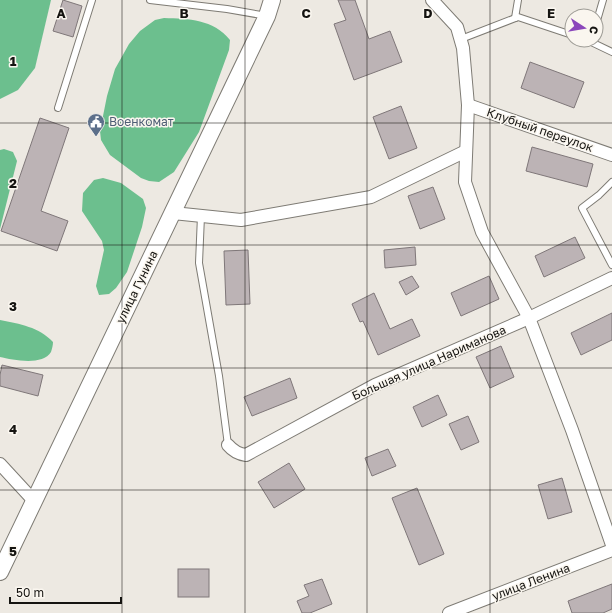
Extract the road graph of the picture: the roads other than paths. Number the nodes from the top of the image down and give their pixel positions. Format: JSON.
{"nodes":[{"id":1,"x":92,"y":0,"type":"edge"},
{"id":2,"x":150,"y":0,"type":"edge"},
{"id":3,"x":272,"y":0,"type":"edge"},
{"id":4,"x":432,"y":0,"type":"edge"},
{"id":5,"x":518,"y":0,"type":"edge"},
{"id":6,"x":267,"y":16,"type":"junction"},
{"id":7,"x":515,"y":18,"type":"junction"},
{"id":8,"x":564,"y":32,"type":"edge"},
{"id":9,"x":461,"y":39,"type":"junction"},
{"id":10,"x":468,"y":105,"type":"junction"},
{"id":11,"x":58,"y":108,"type":"dead end"},
{"id":12,"x":466,"y":151,"type":"junction"},
{"id":13,"x":612,"y":155,"type":"edge"},
{"id":14,"x":612,"y":182,"type":"edge"},
{"id":15,"x":173,"y":213,"type":"junction"},
{"id":16,"x":201,"y":216,"type":"junction"},
{"id":17,"x":612,"y":265,"type":"edge"},
{"id":18,"x":612,"y":278,"type":"edge"},
{"id":19,"x":529,"y":318,"type":"junction"},
{"id":20,"x":228,"y":445,"type":"joint"},
{"id":21,"x":0,"y":464,"type":"edge"},
{"id":22,"x":35,"y":502,"type":"junction"},
{"id":23,"x":612,"y":545,"type":"edge"},
{"id":24,"x":612,"y":550,"type":"edge"},
{"id":25,"x":2,"y":561,"type":"edge"},
{"id":26,"x":449,"y":613,"type":"edge"}],
"edges":[{"from":1,"to":11,"type":"lane"},
{"from":2,"to":6,"type":"lane"},
{"from":3,"to":6,"type":"main road","name":"улица Гунина"},
{"from":4,"to":9,"type":"street"},
{"from":5,"to":7,"type":"lane"},
{"from":6,"to":15,"type":"main road","name":"улица Гунина"},
{"from":7,"to":8,"type":"lane"},
{"from":7,"to":9,"type":"lane"},
{"from":9,"to":10,"type":"street"},
{"from":10,"to":12,"type":"street"},
{"from":10,"to":13,"type":"street","name":"Клубный переулок"},
{"from":12,"to":16,"type":"street"},
{"from":12,"to":19,"type":"street"},
{"from":14,"to":17,"type":"lane"},
{"from":15,"to":16,"type":"street"},
{"from":15,"to":22,"type":"main road","name":"улица Гунина"},
{"from":16,"to":20,"type":"lane"},
{"from":18,"to":19,"type":"street","name":"Большая улица Нариманова"},
{"from":19,"to":20,"type":"street","name":"Большая улица Нариманова"},
{"from":19,"to":23,"type":"street"},
{"from":21,"to":22,"type":"street"},
{"from":22,"to":25,"type":"main road","name":"улица Гунина"},
{"from":24,"to":26,"type":"street","name":"улица Ленина"}]}
